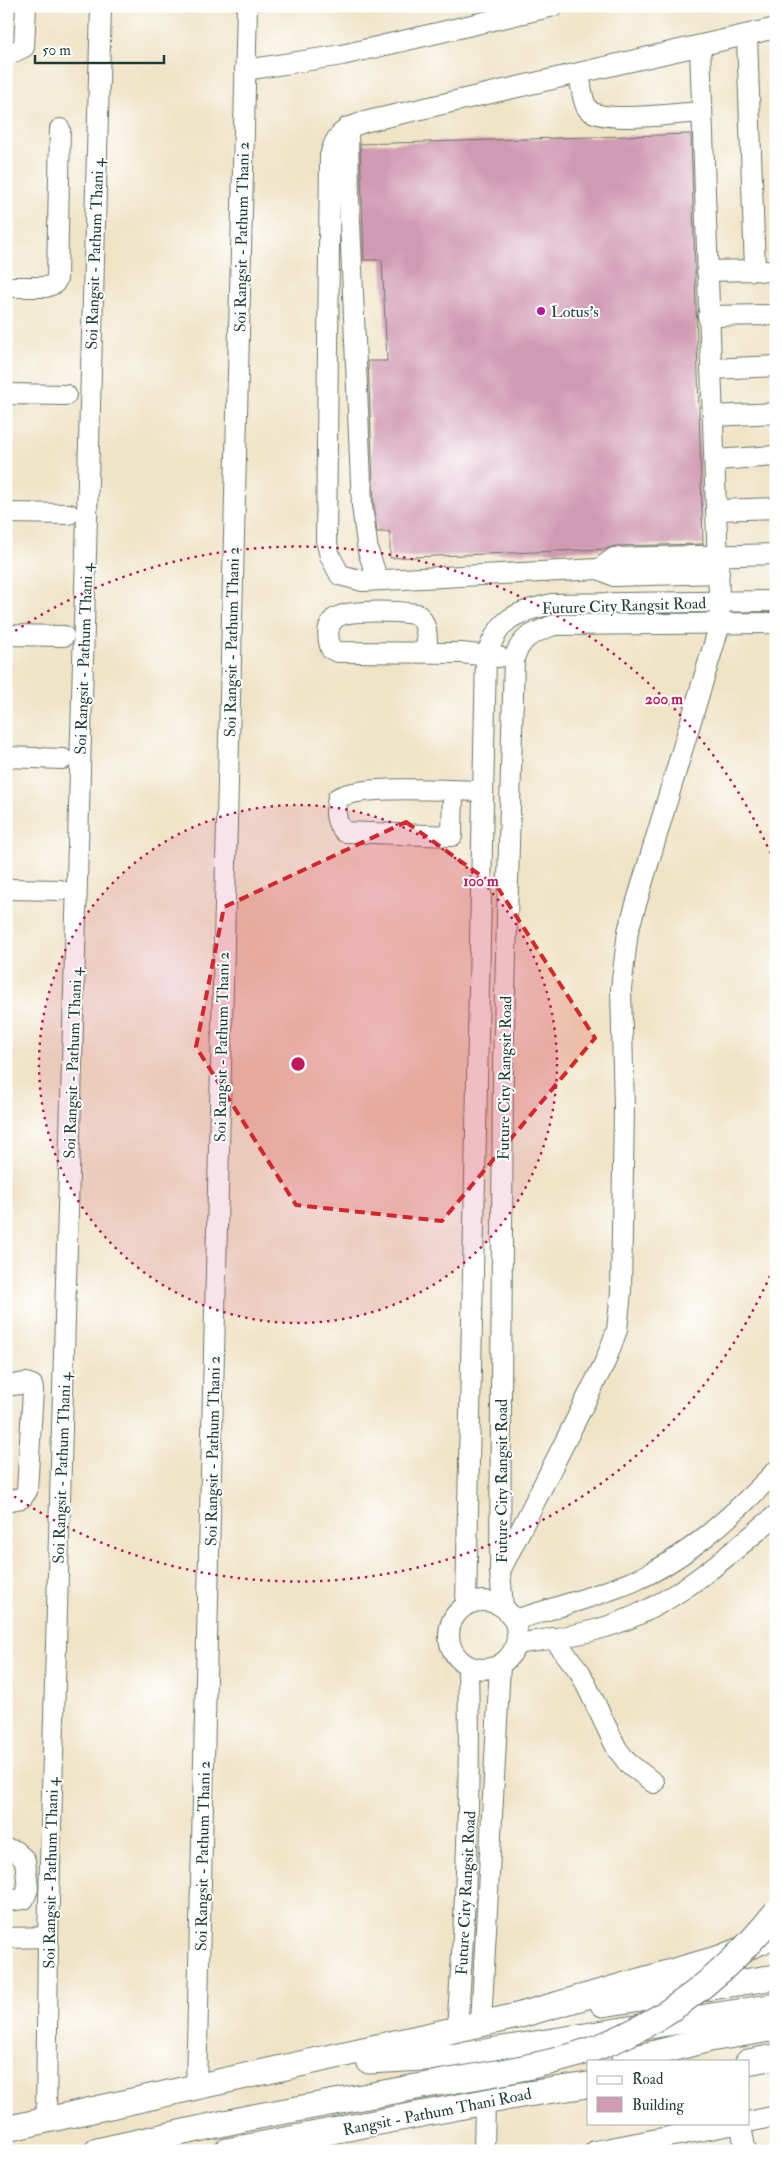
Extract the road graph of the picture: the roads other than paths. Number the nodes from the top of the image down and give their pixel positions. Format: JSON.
{"nodes":[{"id":1,"x":26,"y":6,"type":"edge"},
{"id":2,"x":101,"y":6,"type":"edge"},
{"id":3,"x":247,"y":6,"type":"edge"},
{"id":4,"x":554,"y":6,"type":"edge"},
{"id":5,"x":776,"y":28,"type":"edge"},
{"id":6,"x":747,"y":36,"type":"junction"},
{"id":7,"x":700,"y":47,"type":"junction"},
{"id":8,"x":6,"y":52,"type":"edge"},
{"id":9,"x":245,"y":70,"type":"junction"},
{"id":10,"x":579,"y":74,"type":"junction"},
{"id":11,"x":701,"y":112,"type":"junction"},
{"id":12,"x":348,"y":127,"type":"junction"},
{"id":13,"x":60,"y":129,"type":"dead end"},
{"id":14,"x":755,"y":270,"type":"junction"},
{"id":15,"x":707,"y":271,"type":"junction"},
{"id":16,"x":776,"y":272,"type":"edge"},
{"id":17,"x":6,"y":287,"type":"edge"},
{"id":18,"x":776,"y":315,"type":"edge"},
{"id":19,"x":708,"y":316,"type":"junction"},
{"id":20,"x":776,"y":366,"type":"edge"},
{"id":21,"x":711,"y":369,"type":"junction"},
{"id":22,"x":6,"y":394,"type":"edge"},
{"id":23,"x":66,"y":395,"type":"dead end"},
{"id":24,"x":776,"y":413,"type":"edge"},
{"id":25,"x":713,"y":416,"type":"junction"},
{"id":26,"x":776,"y":456,"type":"edge"},
{"id":27,"x":715,"y":460,"type":"junction"},
{"id":28,"x":776,"y":508,"type":"edge"},
{"id":29,"x":718,"y":510,"type":"junction"},
{"id":30,"x":6,"y":513,"type":"edge"},
{"id":31,"x":69,"y":514,"type":"dead end"},
{"id":32,"x":776,"y":554,"type":"edge"},
{"id":33,"x":719,"y":564,"type":"junction"},
{"id":34,"x":378,"y":580,"type":"junction"},
{"id":35,"x":776,"y":601,"type":"edge"},
{"id":36,"x":720,"y":602,"type":"junction"},
{"id":37,"x":776,"y":623,"type":"edge"},
{"id":38,"x":720,"y":624,"type":"junction"},
{"id":39,"x":6,"y":635,"type":"edge"},
{"id":40,"x":64,"y":636,"type":"dead end"},
{"id":41,"x":427,"y":652,"type":"junction"},
{"id":42,"x":486,"y":656,"type":"junction"},
{"id":43,"x":514,"y":658,"type":"junction"},
{"id":44,"x":6,"y":758,"type":"edge"},
{"id":45,"x":63,"y":759,"type":"dead end"},
{"id":46,"x":453,"y":791,"type":"junction"},
{"id":47,"x":482,"y":791,"type":"junction"},
{"id":48,"x":6,"y":889,"type":"edge"},
{"id":49,"x":60,"y":890,"type":"dead end"},
{"id":50,"x":476,"y":1067,"type":"junction"},
{"id":51,"x":503,"y":1068,"type":"junction"},
{"id":52,"x":6,"y":1386,"type":"edge"},
{"id":53,"x":776,"y":1472,"type":"edge"},
{"id":54,"x":758,"y":1489,"type":"junction"},
{"id":55,"x":6,"y":1502,"type":"edge"},
{"id":56,"x":776,"y":1506,"type":"edge"},
{"id":57,"x":776,"y":1516,"type":"edge"},
{"id":58,"x":500,"y":1571,"type":"junction"},
{"id":59,"x":466,"y":1605,"type":"junction"},
{"id":60,"x":508,"y":1613,"type":"junction"},
{"id":61,"x":553,"y":1638,"type":"junction"},
{"id":62,"x":516,"y":1644,"type":"junction"},
{"id":63,"x":500,"y":1665,"type":"junction"},
{"id":64,"x":468,"y":1666,"type":"junction"},
{"id":65,"x":654,"y":1784,"type":"dead end"},
{"id":66,"x":6,"y":1850,"type":"edge"},
{"id":67,"x":6,"y":1901,"type":"edge"},
{"id":68,"x":776,"y":1912,"type":"edge"},
{"id":69,"x":776,"y":1933,"type":"edge"},
{"id":70,"x":48,"y":1937,"type":"junction"},
{"id":71,"x":6,"y":1938,"type":"edge"},
{"id":72,"x":776,"y":1977,"type":"edge"},
{"id":73,"x":776,"y":2006,"type":"edge"},
{"id":74,"x":517,"y":2016,"type":"junction"},
{"id":75,"x":482,"y":2024,"type":"junction"},
{"id":76,"x":776,"y":2028,"type":"edge"},
{"id":77,"x":457,"y":2029,"type":"junction"},
{"id":78,"x":776,"y":2057,"type":"edge"},
{"id":79,"x":628,"y":2060,"type":"edge"},
{"id":80,"x":750,"y":2062,"type":"edge"},
{"id":81,"x":296,"y":2066,"type":"junction"},
{"id":82,"x":587,"y":2072,"type":"edge"},
{"id":83,"x":587,"y":2085,"type":"edge"},
{"id":84,"x":196,"y":2087,"type":"junction"},
{"id":85,"x":521,"y":2095,"type":"junction"},
{"id":86,"x":485,"y":2102,"type":"junction"},
{"id":87,"x":776,"y":2116,"type":"edge"},
{"id":88,"x":46,"y":2121,"type":"junction"},
{"id":89,"x":750,"y":2122,"type":"edge"},
{"id":90,"x":735,"y":2124,"type":"edge"},
{"id":91,"x":740,"y":2124,"type":"edge"},
{"id":92,"x":6,"y":2129,"type":"edge"},
{"id":93,"x":309,"y":2144,"type":"edge"},
{"id":94,"x":260,"y":2148,"type":"edge"},
{"id":95,"x":97,"y":2151,"type":"edge"},
{"id":96,"x":227,"y":2151,"type":"edge"},
{"id":97,"x":484,"y":2151,"type":"edge"},
{"id":98,"x":595,"y":2151,"type":"edge"},
{"id":99,"x":746,"y":2151,"type":"edge"}],
"edges":[{"from":1,"to":8,"type":"street"},
{"from":2,"to":70,"type":"street","name":"Soi Rangsit - Pathum Thani 4"},
{"from":3,"to":9,"type":"street","name":"Soi Rangsit - Pathum Thani 2"},
{"from":4,"to":9,"type":"street"},
{"from":5,"to":6,"type":"street"},
{"from":6,"to":7,"type":"street"},
{"from":6,"to":14,"type":"street"},
{"from":7,"to":10,"type":"street"},
{"from":7,"to":11,"type":"street"},
{"from":9,"to":84,"type":"street","name":"Soi Rangsit - Pathum Thani 2"},
{"from":10,"to":11,"type":"street"},
{"from":10,"to":12,"type":"street"},
{"from":11,"to":15,"type":"street"},
{"from":12,"to":34,"type":"street"},
{"from":12,"to":34,"type":"street"},
{"from":13,"to":17,"type":"street"},
{"from":14,"to":15,"type":"street"},
{"from":14,"to":16,"type":"street"},
{"from":15,"to":19,"type":"street"},
{"from":18,"to":19,"type":"street"},
{"from":19,"to":21,"type":"street"},
{"from":20,"to":21,"type":"street"},
{"from":21,"to":25,"type":"street"},
{"from":22,"to":23,"type":"street"},
{"from":24,"to":25,"type":"street"},
{"from":25,"to":27,"type":"street"},
{"from":26,"to":27,"type":"street"},
{"from":27,"to":29,"type":"street"},
{"from":28,"to":29,"type":"street"},
{"from":29,"to":33,"type":"street"},
{"from":30,"to":31,"type":"street"},
{"from":32,"to":33,"type":"street"},
{"from":33,"to":34,"type":"street"},
{"from":33,"to":36,"type":"street"},
{"from":35,"to":36,"type":"street","name":"Future City Rangsit Road"},
{"from":36,"to":38,"type":"street"},
{"from":36,"to":42,"type":"street","name":"Future City Rangsit Road"},
{"from":37,"to":38,"type":"street","name":"Future City Rangsit Road"},
{"from":38,"to":43,"type":"street","name":"Future City Rangsit Road"},
{"from":38,"to":58,"type":"street","name":"Future City Rangsit Road"},
{"from":39,"to":40,"type":"street"},
{"from":41,"to":41,"type":"street"},
{"from":41,"to":42,"type":"street"},
{"from":42,"to":43,"type":"street"},
{"from":42,"to":47,"type":"street","name":"Future City Rangsit Road"},
{"from":43,"to":51,"type":"street","name":"Future City Rangsit Road"},
{"from":44,"to":45,"type":"street"},
{"from":46,"to":46,"type":"street"},
{"from":46,"to":47,"type":"street"},
{"from":47,"to":50,"type":"street","name":"Future City Rangsit Road"},
{"from":48,"to":49,"type":"street"},
{"from":50,"to":51,"type":"street"},
{"from":50,"to":59,"type":"street","name":"Future City Rangsit Road"},
{"from":51,"to":58,"type":"street","name":"Future City Rangsit Road"},
{"from":52,"to":55,"type":"street"},
{"from":53,"to":54,"type":"street"},
{"from":54,"to":56,"type":"street"},
{"from":54,"to":60,"type":"street"},
{"from":57,"to":61,"type":"street"},
{"from":58,"to":60,"type":"street"},
{"from":59,"to":60,"type":"street"},
{"from":59,"to":64,"type":"street"},
{"from":60,"to":62,"type":"street"},
{"from":61,"to":62,"type":"street"},
{"from":61,"to":65,"type":"street"},
{"from":62,"to":63,"type":"street"},
{"from":63,"to":64,"type":"street"},
{"from":63,"to":75,"type":"street","name":"Future City Rangsit Road"},
{"from":64,"to":77,"type":"street","name":"Future City Rangsit Road"},
{"from":66,"to":67,"type":"street"},
{"from":68,"to":95,"type":"main road","bridge":true},
{"from":69,"to":74,"type":"main road"},
{"from":70,"to":71,"type":"street"},
{"from":70,"to":88,"type":"street","name":"Soi Rangsit - Pathum Thani 4"},
{"from":72,"to":74,"type":"main road"},
{"from":73,"to":81,"type":"main road","bridge":true},
{"from":74,"to":75,"type":"main road"},
{"from":75,"to":77,"type":"main road"},
{"from":76,"to":79,"type":"main road"},
{"from":77,"to":81,"type":"main road"},
{"from":78,"to":80,"type":"main road"},
{"from":81,"to":84,"type":"main road"},
{"from":82,"to":85,"type":"main road"},
{"from":83,"to":85,"type":"main road","name":"Rangsit - Pathum Thani Road"},
{"from":84,"to":88,"type":"main road"},
{"from":85,"to":86,"type":"main road","name":"Rangsit - Pathum Thani Road"},
{"from":86,"to":93,"type":"main road","name":"Rangsit - Pathum Thani Road"},
{"from":86,"to":97,"type":"street"},
{"from":87,"to":89,"type":"street"},
{"from":88,"to":92,"type":"main road"},
{"from":90,"to":98,"type":"street"},
{"from":91,"to":99,"type":"street"},
{"from":93,"to":94,"type":"main road","name":"Rangsit - Pathum Thani Road"},
{"from":94,"to":96,"type":"main road","name":"Rangsit - Pathum Thani Road"}]}
